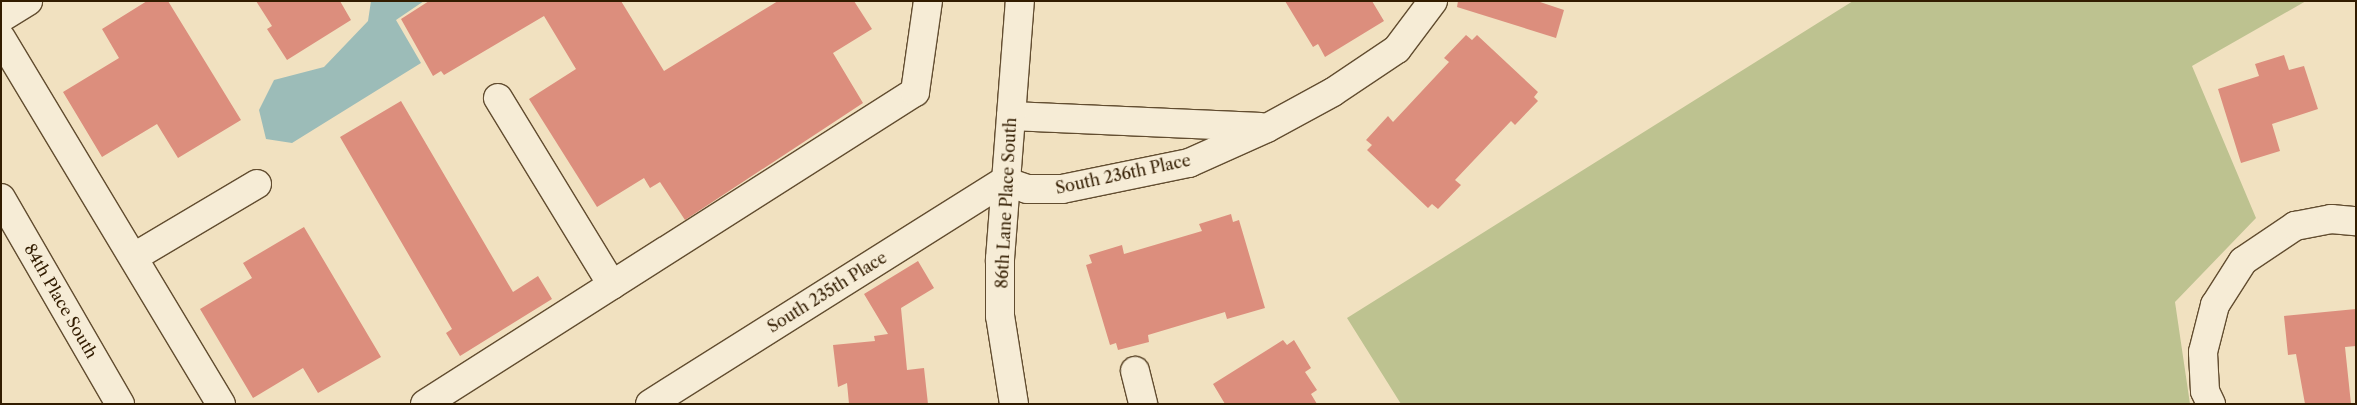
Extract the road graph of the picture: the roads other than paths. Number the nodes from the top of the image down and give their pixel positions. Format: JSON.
{"nodes":[{"id":1,"x":28,"y":1,"type":"edge"},
{"id":2,"x":928,"y":1,"type":"edge"},
{"id":3,"x":1020,"y":1,"type":"edge"},
{"id":4,"x":1433,"y":1,"type":"edge"},
{"id":5,"x":1,"y":18,"type":"edge"},
{"id":6,"x":1,"y":38,"type":"edge"},
{"id":7,"x":498,"y":98,"type":"dead end"},
{"id":8,"x":1011,"y":116,"type":"junction"},
{"id":9,"x":1268,"y":128,"type":"junction"},
{"id":10,"x":1004,"y":181,"type":"junction"},
{"id":11,"x":257,"y":184,"type":"dead end"},
{"id":12,"x":1,"y":198,"type":"edge"},
{"id":13,"x":2356,"y":221,"type":"edge"},
{"id":14,"x":134,"y":257,"type":"junction"},
{"id":15,"x":612,"y":285,"type":"junction"},
{"id":16,"x":1134,"y":371,"type":"dead end"},
{"id":17,"x":120,"y":404,"type":"edge"},
{"id":18,"x":220,"y":404,"type":"edge"},
{"id":19,"x":425,"y":404,"type":"edge"},
{"id":20,"x":650,"y":404,"type":"edge"},
{"id":21,"x":1014,"y":404,"type":"edge"},
{"id":22,"x":1143,"y":404,"type":"edge"},
{"id":23,"x":2212,"y":404,"type":"edge"}],
"edges":[{"from":1,"to":5,"type":"street"},
{"from":2,"to":15,"type":"street"},
{"from":3,"to":8,"type":"street","name":"86th Lane Place South"},
{"from":4,"to":9,"type":"street","name":"South 236th Place"},
{"from":6,"to":14,"type":"street"},
{"from":7,"to":15,"type":"street"},
{"from":8,"to":9,"type":"street"},
{"from":8,"to":10,"type":"street","name":"86th Lane Place South"},
{"from":9,"to":10,"type":"street","name":"South 236th Place"},
{"from":10,"to":20,"type":"street","name":"South 235th Place"},
{"from":10,"to":21,"type":"street","name":"86th Lane Place South"},
{"from":11,"to":14,"type":"street"},
{"from":12,"to":17,"type":"street","name":"84th Place South"},
{"from":13,"to":23,"type":"street"},
{"from":14,"to":18,"type":"street"},
{"from":15,"to":19,"type":"street"},
{"from":16,"to":22,"type":"street"}]}
